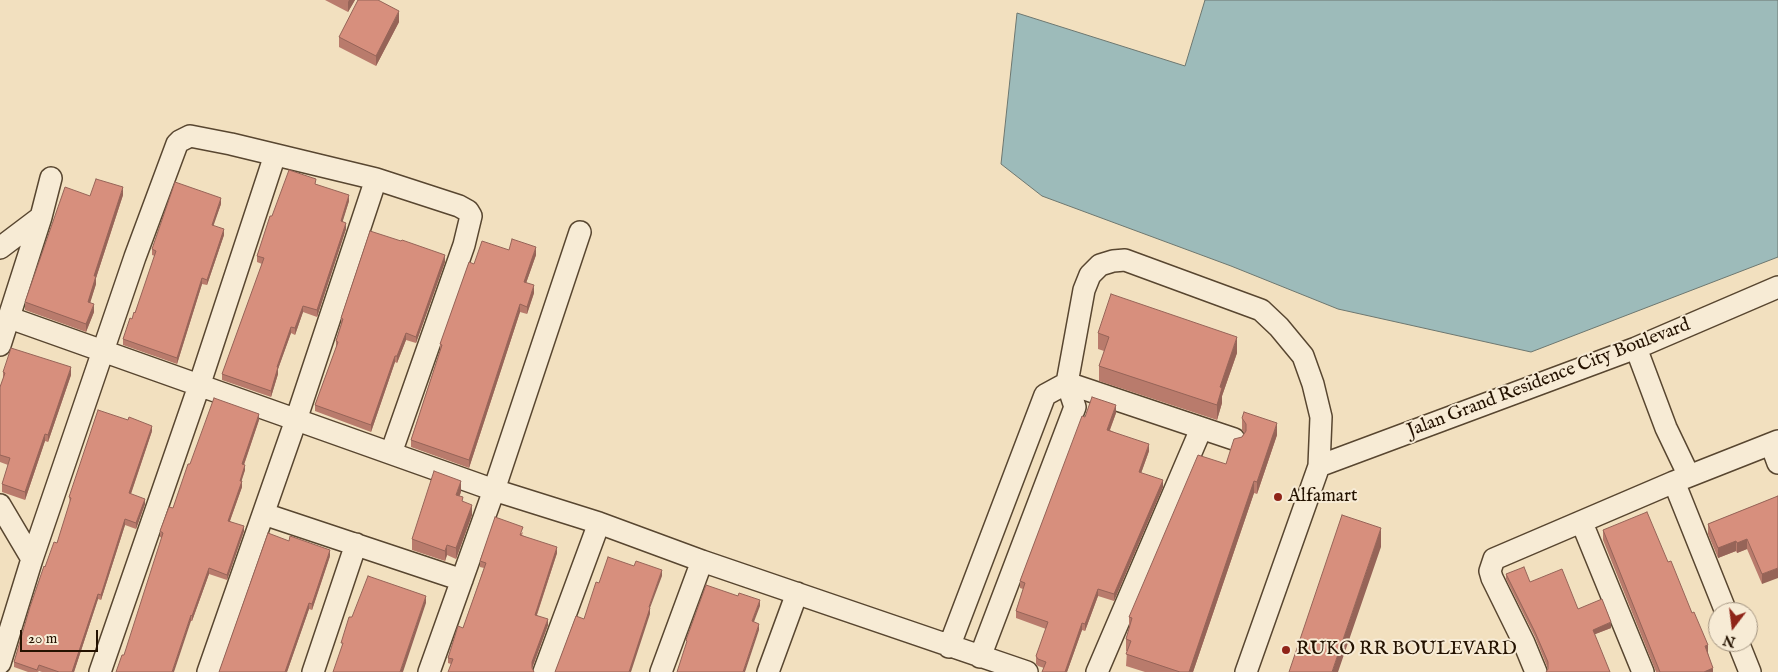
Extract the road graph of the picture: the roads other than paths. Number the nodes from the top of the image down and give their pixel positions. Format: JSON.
{"nodes":[{"id":1,"x":275,"y":155,"type":"junction"},
{"id":2,"x":51,"y":178,"type":"dead end"},
{"id":3,"x":376,"y":179,"type":"junction"},
{"id":4,"x":41,"y":217,"type":"junction"},
{"id":5,"x":580,"y":232,"type":"dead end"},
{"id":6,"x":0,"y":248,"type":"edge"},
{"id":7,"x":1778,"y":287,"type":"edge"},
{"id":8,"x":10,"y":318,"type":"junction"},
{"id":9,"x":0,"y":345,"type":"edge"},
{"id":10,"x":1636,"y":348,"type":"junction"},
{"id":11,"x":104,"y":352,"type":"junction"},
{"id":12,"x":1067,"y":382,"type":"junction"},
{"id":13,"x":199,"y":386,"type":"junction"},
{"id":14,"x":296,"y":420,"type":"junction"},
{"id":15,"x":1201,"y":429,"type":"junction"},
{"id":16,"x":1234,"y":439,"type":"edge"},
{"id":17,"x":1776,"y":450,"type":"edge"},
{"id":18,"x":390,"y":453,"type":"junction"},
{"id":19,"x":1319,"y":466,"type":"junction"},
{"id":20,"x":1682,"y":479,"type":"junction"},
{"id":21,"x":494,"y":490,"type":"junction"},
{"id":22,"x":0,"y":505,"type":"edge"},
{"id":23,"x":264,"y":514,"type":"junction"},
{"id":24,"x":1582,"y":523,"type":"junction"},
{"id":25,"x":599,"y":524,"type":"junction"},
{"id":26,"x":356,"y":544,"type":"junction"},
{"id":27,"x":32,"y":559,"type":"junction"},
{"id":28,"x":702,"y":561,"type":"junction"},
{"id":29,"x":462,"y":580,"type":"junction"},
{"id":30,"x":797,"y":593,"type":"junction"},
{"id":31,"x":21,"y":599,"type":"junction"},
{"id":32,"x":1723,"y":602,"type":"edge"},
{"id":33,"x":0,"y":613,"type":"edge"},
{"id":34,"x":949,"y":646,"type":"junction"},
{"id":35,"x":1742,"y":652,"type":"edge"},
{"id":36,"x":0,"y":663,"type":"edge"},
{"id":37,"x":987,"y":663,"type":"edge"},
{"id":38,"x":0,"y":670,"type":"edge"},
{"id":39,"x":7,"y":672,"type":"edge"},
{"id":40,"x":100,"y":672,"type":"edge"},
{"id":41,"x":208,"y":672,"type":"edge"},
{"id":42,"x":313,"y":672,"type":"edge"},
{"id":43,"x":429,"y":672,"type":"edge"},
{"id":44,"x":544,"y":672,"type":"edge"},
{"id":45,"x":661,"y":672,"type":"edge"},
{"id":46,"x":768,"y":672,"type":"edge"},
{"id":47,"x":1027,"y":672,"type":"edge"},
{"id":48,"x":1097,"y":672,"type":"edge"},
{"id":49,"x":1246,"y":672,"type":"edge"},
{"id":50,"x":1536,"y":672,"type":"edge"},
{"id":51,"x":1643,"y":672,"type":"edge"},
{"id":52,"x":1750,"y":672,"type":"edge"}],
"edges":[{"from":1,"to":3,"type":"street"},
{"from":1,"to":11,"type":"street"},
{"from":1,"to":13,"type":"street"},
{"from":2,"to":4,"type":"street"},
{"from":3,"to":14,"type":"street"},
{"from":3,"to":18,"type":"street"},
{"from":4,"to":6,"type":"street"},
{"from":4,"to":8,"type":"street"},
{"from":5,"to":21,"type":"street"},
{"from":7,"to":10,"type":"street","name":"Jalan Grand Residence City Boulevard"},
{"from":8,"to":9,"type":"street"},
{"from":8,"to":11,"type":"street"},
{"from":10,"to":19,"type":"street","name":"Jalan Grand Residence City Boulevard"},
{"from":10,"to":20,"type":"street"},
{"from":11,"to":13,"type":"street"},
{"from":11,"to":27,"type":"street"},
{"from":12,"to":15,"type":"street"},
{"from":12,"to":19,"type":"street"},
{"from":12,"to":34,"type":"street"},
{"from":12,"to":37,"type":"street"},
{"from":13,"to":14,"type":"street"},
{"from":13,"to":40,"type":"street"},
{"from":14,"to":18,"type":"street"},
{"from":14,"to":23,"type":"street"},
{"from":15,"to":16,"type":"street"},
{"from":15,"to":48,"type":"street"},
{"from":17,"to":20,"type":"street"},
{"from":18,"to":21,"type":"street"},
{"from":19,"to":49,"type":"street"},
{"from":20,"to":24,"type":"street"},
{"from":20,"to":32,"type":"street"},
{"from":21,"to":25,"type":"street"},
{"from":21,"to":29,"type":"street"},
{"from":22,"to":27,"type":"street"},
{"from":23,"to":26,"type":"street"},
{"from":23,"to":41,"type":"street"},
{"from":24,"to":50,"type":"street"},
{"from":24,"to":51,"type":"street"},
{"from":25,"to":28,"type":"street"},
{"from":25,"to":44,"type":"street"},
{"from":26,"to":29,"type":"street"},
{"from":26,"to":42,"type":"street"},
{"from":27,"to":31,"type":"street"},
{"from":28,"to":30,"type":"street"},
{"from":28,"to":45,"type":"street"},
{"from":29,"to":43,"type":"street"},
{"from":30,"to":34,"type":"street"},
{"from":30,"to":46,"type":"street"},
{"from":31,"to":33,"type":"street"},
{"from":31,"to":36,"type":"street"},
{"from":34,"to":37,"type":"street"},
{"from":35,"to":52,"type":"street"},
{"from":37,"to":47,"type":"street"},
{"from":38,"to":39,"type":"street"}]}
